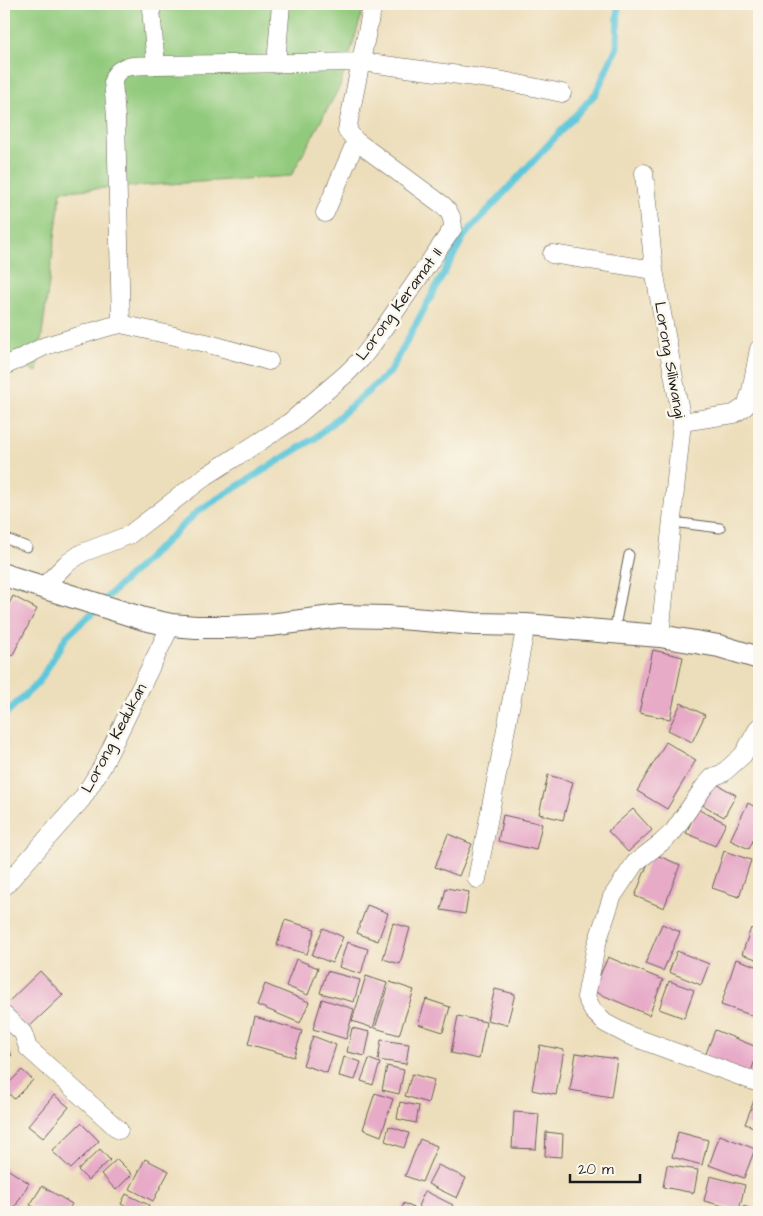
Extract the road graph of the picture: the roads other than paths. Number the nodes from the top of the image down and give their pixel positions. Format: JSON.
{"nodes":[{"id":1,"x":281,"y":4,"type":"edge"},
{"id":2,"x":374,"y":4,"type":"edge"},
{"id":3,"x":152,"y":9,"type":"dead end"},
{"id":4,"x":362,"y":62,"type":"junction"},
{"id":5,"x":276,"y":64,"type":"junction"},
{"id":6,"x":156,"y":65,"type":"junction"},
{"id":7,"x":562,"y":93,"type":"dead end"},
{"id":8,"x":356,"y":141,"type":"junction"},
{"id":9,"x":644,"y":173,"type":"dead end"},
{"id":10,"x":325,"y":213,"type":"dead end"},
{"id":11,"x":552,"y":254,"type":"dead end"},
{"id":12,"x":654,"y":270,"type":"junction"},
{"id":13,"x":121,"y":324,"type":"junction"},
{"id":14,"x":759,"y":349,"type":"edge"},
{"id":15,"x":269,"y":361,"type":"dead end"},
{"id":16,"x":4,"y":366,"type":"edge"},
{"id":17,"x":682,"y":422,"type":"junction"},
{"id":18,"x":672,"y":522,"type":"junction"},
{"id":19,"x":720,"y":528,"type":"dead end"},
{"id":20,"x":4,"y":538,"type":"edge"},
{"id":21,"x":27,"y":547,"type":"dead end"},
{"id":22,"x":629,"y":555,"type":"dead end"},
{"id":23,"x":4,"y":575,"type":"edge"},
{"id":24,"x":43,"y":587,"type":"junction"},
{"id":25,"x":171,"y":625,"type":"junction"},
{"id":26,"x":526,"y":625,"type":"junction"},
{"id":27,"x":614,"y":632,"type":"junction"},
{"id":28,"x":660,"y":636,"type":"junction"},
{"id":29,"x":759,"y":658,"type":"edge"},
{"id":30,"x":759,"y":728,"type":"edge"},
{"id":31,"x":477,"y":879,"type":"dead end"},
{"id":32,"x":4,"y":887,"type":"edge"},
{"id":33,"x":4,"y":1014,"type":"edge"},
{"id":34,"x":759,"y":1083,"type":"edge"},
{"id":35,"x":119,"y":1130,"type":"dead end"}],
"edges":[{"from":1,"to":5,"type":"street"},
{"from":2,"to":4,"type":"street"},
{"from":3,"to":6,"type":"street"},
{"from":4,"to":5,"type":"street"},
{"from":4,"to":7,"type":"street"},
{"from":4,"to":8,"type":"street"},
{"from":5,"to":6,"type":"street"},
{"from":6,"to":13,"type":"street"},
{"from":8,"to":10,"type":"street"},
{"from":8,"to":24,"type":"street","name":"Lorong Keramat II"},
{"from":9,"to":12,"type":"street","name":"Lorong Siliwangi"},
{"from":11,"to":12,"type":"street"},
{"from":12,"to":17,"type":"street","name":"Lorong Siliwangi"},
{"from":13,"to":15,"type":"street"},
{"from":13,"to":16,"type":"street"},
{"from":14,"to":17,"type":"street"},
{"from":17,"to":18,"type":"street","name":"Lorong Siliwangi"},
{"from":18,"to":19,"type":"lane"},
{"from":18,"to":28,"type":"street","name":"Lorong Siliwangi"},
{"from":20,"to":21,"type":"lane"},
{"from":22,"to":27,"type":"lane"},
{"from":23,"to":24,"type":"street"},
{"from":24,"to":25,"type":"street"},
{"from":25,"to":26,"type":"street"},
{"from":25,"to":32,"type":"street","name":"Lorong Kedukan"},
{"from":26,"to":27,"type":"street"},
{"from":26,"to":31,"type":"street"},
{"from":27,"to":28,"type":"street"},
{"from":28,"to":29,"type":"street"},
{"from":30,"to":34,"type":"street"},
{"from":33,"to":35,"type":"street"}]}
